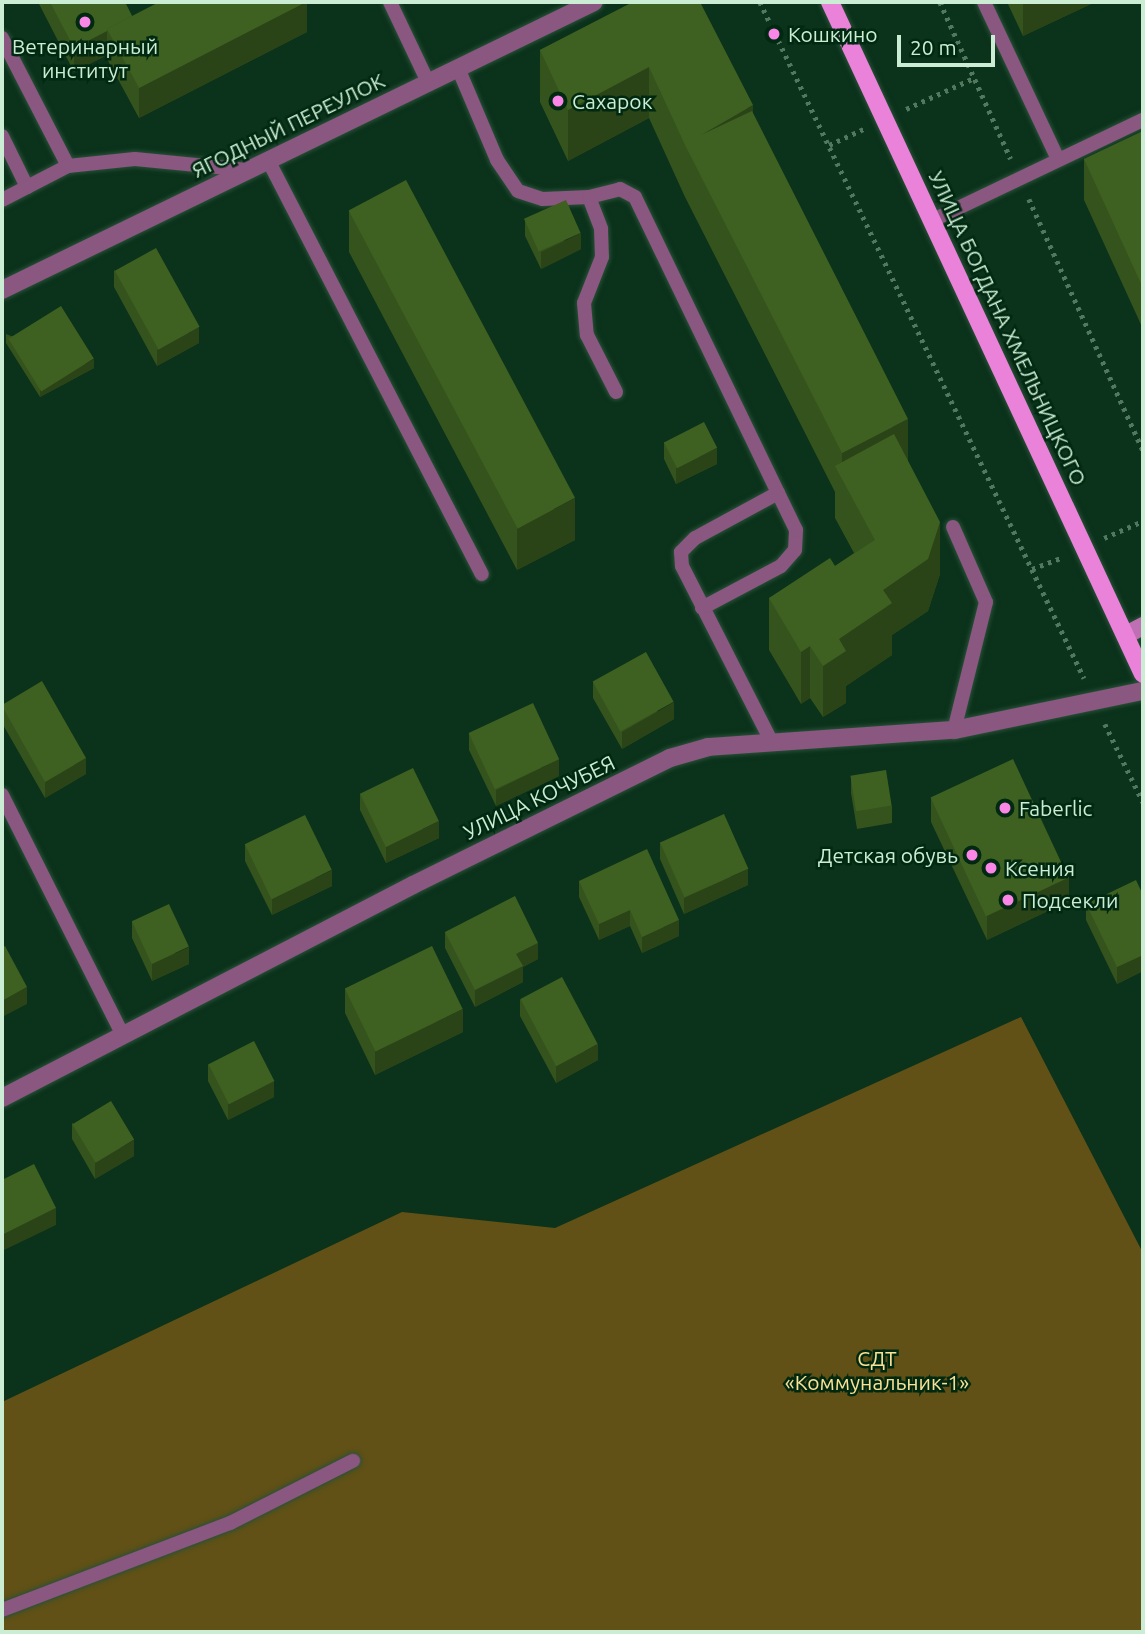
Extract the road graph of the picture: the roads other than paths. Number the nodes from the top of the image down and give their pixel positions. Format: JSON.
{"nodes":[{"id":1,"x":390,"y":2,"type":"edge"},
{"id":2,"x":594,"y":2,"type":"edge"},
{"id":3,"x":830,"y":2,"type":"edge"},
{"id":4,"x":984,"y":2,"type":"edge"},
{"id":5,"x":2,"y":38,"type":"edge"},
{"id":6,"x":458,"y":68,"type":"junction"},
{"id":7,"x":428,"y":82,"type":"junction"},
{"id":8,"x":1143,"y":120,"type":"edge"},
{"id":9,"x":2,"y":136,"type":"edge"},
{"id":10,"x":1058,"y":159,"type":"junction"},
{"id":11,"x":268,"y":160,"type":"junction"},
{"id":12,"x":68,"y":166,"type":"junction"},
{"id":13,"x":248,"y":170,"type":"junction"},
{"id":14,"x":27,"y":187,"type":"junction"},
{"id":15,"x":589,"y":197,"type":"junction"},
{"id":16,"x":2,"y":200,"type":"edge"},
{"id":17,"x":933,"y":220,"type":"junction"},
{"id":18,"x":2,"y":290,"type":"edge"},
{"id":19,"x":617,"y":391,"type":"dead end"},
{"id":20,"x":778,"y":493,"type":"junction"},
{"id":21,"x":953,"y":527,"type":"dead end"},
{"id":22,"x":482,"y":574,"type":"dead end"},
{"id":23,"x":702,"y":608,"type":"junction"},
{"id":24,"x":1143,"y":626,"type":"edge"},
{"id":25,"x":1126,"y":635,"type":"junction"},
{"id":26,"x":1143,"y":674,"type":"edge"},
{"id":27,"x":1143,"y":691,"type":"edge"},
{"id":28,"x":954,"y":730,"type":"junction"},
{"id":29,"x":772,"y":743,"type":"junction"},
{"id":30,"x":2,"y":795,"type":"edge"},
{"id":31,"x":123,"y":1036,"type":"junction"},
{"id":32,"x":2,"y":1098,"type":"edge"},
{"id":33,"x":353,"y":1461,"type":"dead end"},
{"id":34,"x":2,"y":1609,"type":"edge"}],
"edges":[{"from":1,"to":7,"type":"lane"},
{"from":2,"to":6,"type":"street","name":"ЯГОДНЫЙ ПЕРЕУЛОК"},
{"from":3,"to":17,"type":"main road","name":"УЛИЦА БОГДАНА ХМЕЛЬНИЦКОГО"},
{"from":4,"to":10,"type":"lane"},
{"from":5,"to":12,"type":"lane"},
{"from":6,"to":7,"type":"street","name":"ЯГОДНЫЙ ПЕРЕУЛОК"},
{"from":6,"to":15,"type":"lane"},
{"from":7,"to":11,"type":"street","name":"ЯГОДНЫЙ ПЕРЕУЛОК"},
{"from":8,"to":10,"type":"lane"},
{"from":9,"to":14,"type":"lane"},
{"from":10,"to":17,"type":"lane"},
{"from":11,"to":13,"type":"street","name":"ЯГОДНЫЙ ПЕРЕУЛОК"},
{"from":11,"to":22,"type":"lane"},
{"from":12,"to":13,"type":"lane"},
{"from":12,"to":14,"type":"lane"},
{"from":13,"to":18,"type":"street","name":"ЯГОДНЫЙ ПЕРЕУЛОК"},
{"from":14,"to":16,"type":"lane"},
{"from":15,"to":19,"type":"lane"},
{"from":15,"to":20,"type":"lane"},
{"from":17,"to":25,"type":"main road","name":"УЛИЦА БОГДАНА ХМЕЛЬНИЦКОГО"},
{"from":20,"to":23,"type":"lane"},
{"from":20,"to":23,"type":"lane"},
{"from":21,"to":28,"type":"lane"},
{"from":23,"to":29,"type":"lane"},
{"from":24,"to":25,"type":"street"},
{"from":25,"to":26,"type":"main road","name":"УЛИЦА БОГДАНА ХМЕЛЬНИЦКОГО"},
{"from":27,"to":28,"type":"street","name":"УЛИЦА КОЧУБЕЯ"},
{"from":28,"to":29,"type":"street","name":"УЛИЦА КОЧУБЕЯ"},
{"from":29,"to":31,"type":"street","name":"УЛИЦА КОЧУБЕЯ"},
{"from":30,"to":31,"type":"lane"},
{"from":31,"to":32,"type":"street","name":"УЛИЦА КОЧУБЕЯ"},
{"from":33,"to":34,"type":"lane"}]}
